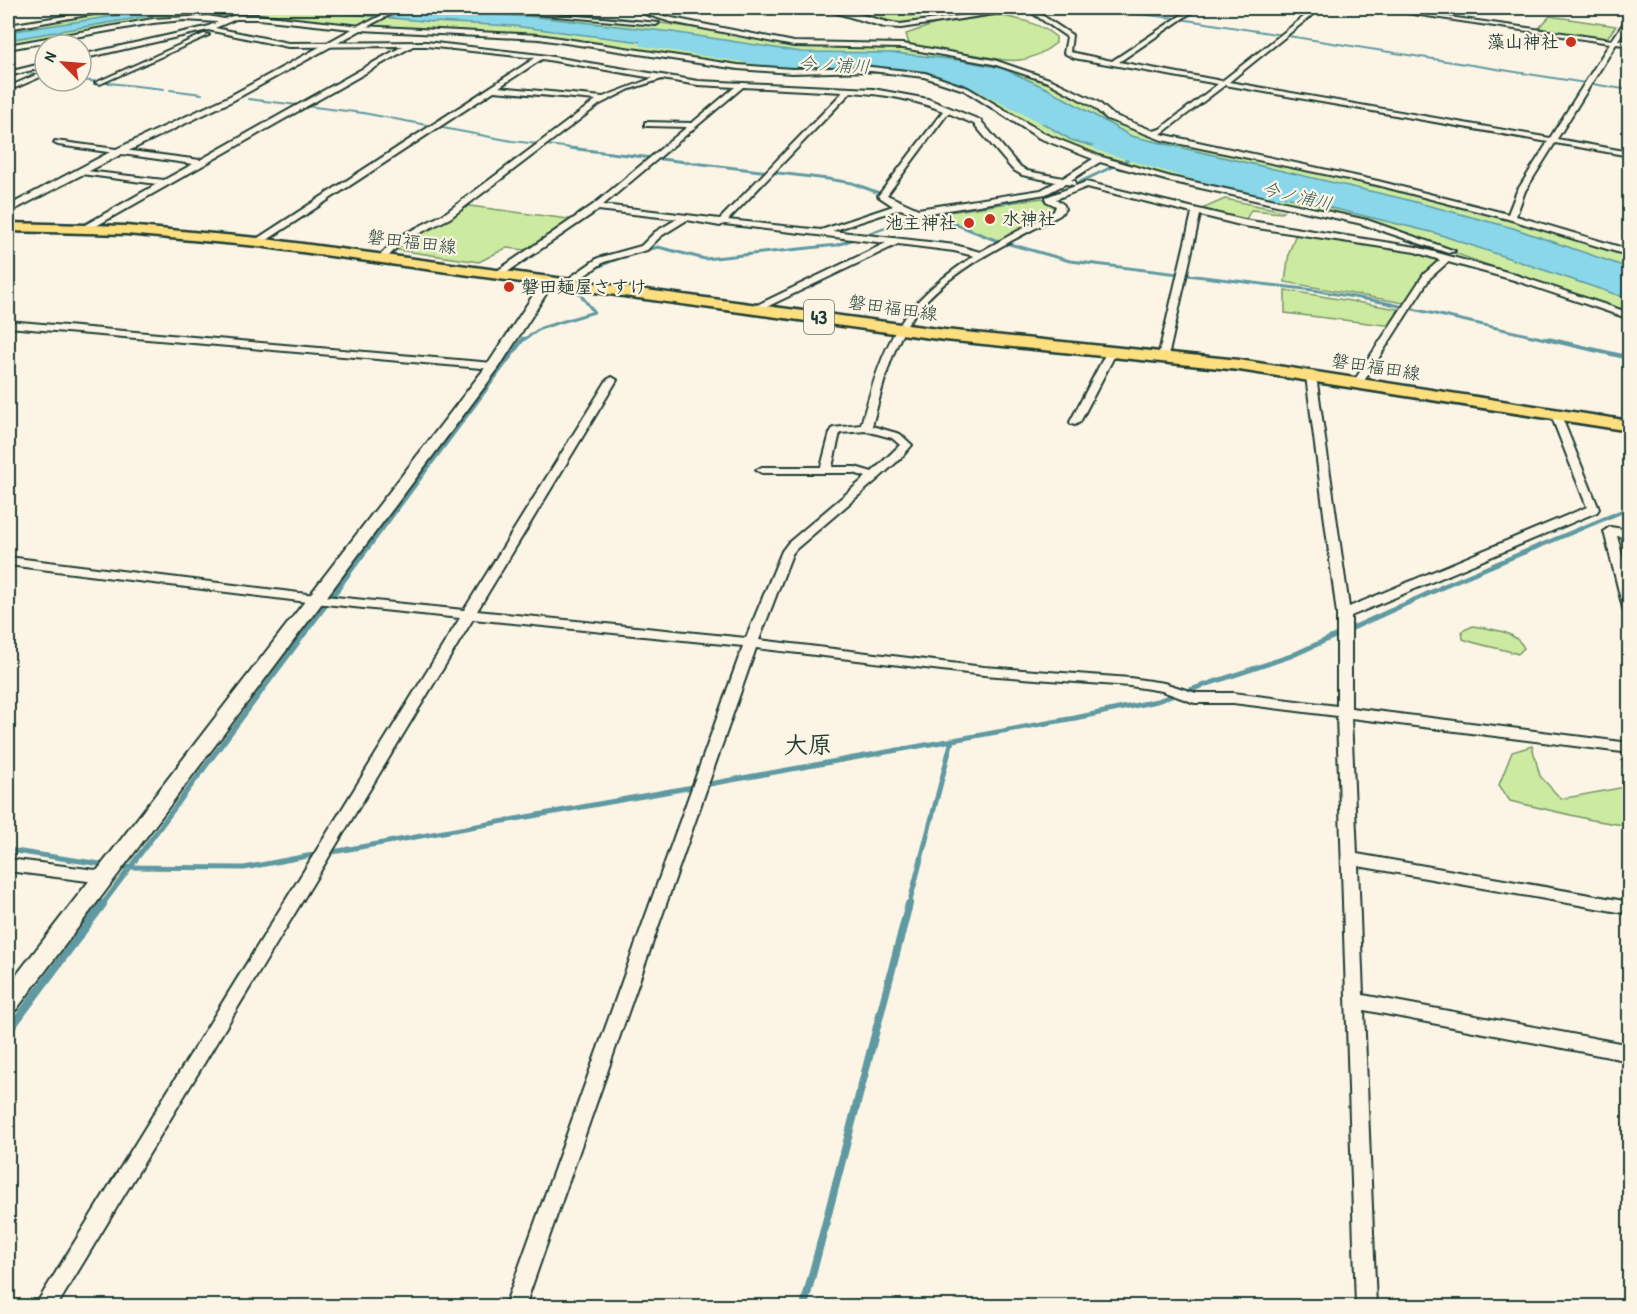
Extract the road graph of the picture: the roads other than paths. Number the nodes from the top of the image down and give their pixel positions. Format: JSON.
{"nodes":[{"id":1,"x":124,"y":8,"type":"edge"},
{"id":2,"x":400,"y":8,"type":"edge"},
{"id":3,"x":471,"y":8,"type":"edge"},
{"id":4,"x":628,"y":8,"type":"edge"},
{"id":5,"x":824,"y":8,"type":"edge"},
{"id":6,"x":1029,"y":8,"type":"edge"},
{"id":7,"x":1195,"y":8,"type":"edge"},
{"id":8,"x":1318,"y":8,"type":"edge"},
{"id":9,"x":1376,"y":8,"type":"edge"},
{"id":10,"x":1629,"y":16,"type":"edge"},
{"id":11,"x":225,"y":22,"type":"junction"},
{"id":12,"x":364,"y":26,"type":"junction"},
{"id":13,"x":8,"y":27,"type":"edge"},
{"id":14,"x":208,"y":28,"type":"junction"},
{"id":15,"x":151,"y":30,"type":"dead end"},
{"id":16,"x":217,"y":30,"type":"junction"},
{"id":17,"x":730,"y":32,"type":"junction"},
{"id":18,"x":172,"y":36,"type":"junction"},
{"id":19,"x":123,"y":37,"type":"dead end"},
{"id":20,"x":145,"y":42,"type":"junction"},
{"id":21,"x":1614,"y":42,"type":"junction"},
{"id":22,"x":412,"y":44,"type":"junction"},
{"id":23,"x":1629,"y":44,"type":"edge"},
{"id":24,"x":326,"y":45,"type":"junction"},
{"id":25,"x":8,"y":47,"type":"edge"},
{"id":26,"x":93,"y":51,"type":"edge"},
{"id":27,"x":100,"y":53,"type":"junction"},
{"id":28,"x":93,"y":55,"type":"edge"},
{"id":29,"x":542,"y":57,"type":"junction"},
{"id":30,"x":13,"y":64,"type":"dead end"},
{"id":31,"x":1112,"y":64,"type":"junction"},
{"id":32,"x":118,"y":65,"type":"dead end"},
{"id":33,"x":136,"y":66,"type":"junction"},
{"id":34,"x":33,"y":68,"type":"edge"},
{"id":35,"x":26,"y":69,"type":"junction"},
{"id":36,"x":8,"y":74,"type":"edge"},
{"id":37,"x":661,"y":77,"type":"junction"},
{"id":38,"x":33,"y":78,"type":"edge"},
{"id":39,"x":101,"y":82,"type":"dead end"},
{"id":40,"x":1223,"y":83,"type":"junction"},
{"id":41,"x":740,"y":86,"type":"junction"},
{"id":42,"x":8,"y":89,"type":"edge"},
{"id":43,"x":493,"y":89,"type":"junction"},
{"id":44,"x":848,"y":91,"type":"junction"},
{"id":45,"x":604,"y":99,"type":"junction"},
{"id":46,"x":947,"y":110,"type":"junction"},
{"id":47,"x":648,"y":124,"type":"dead end"},
{"id":48,"x":692,"y":125,"type":"junction"},
{"id":49,"x":1153,"y":134,"type":"junction"},
{"id":50,"x":1552,"y":140,"type":"junction"},
{"id":51,"x":58,"y":143,"type":"dead end"},
{"id":52,"x":118,"y":152,"type":"junction"},
{"id":53,"x":1629,"y":154,"type":"edge"},
{"id":54,"x":1099,"y":159,"type":"junction"},
{"id":55,"x":201,"y":163,"type":"junction"},
{"id":56,"x":81,"y":172,"type":"junction"},
{"id":57,"x":1064,"y":181,"type":"junction"},
{"id":58,"x":165,"y":183,"type":"junction"},
{"id":59,"x":1081,"y":186,"type":"junction"},
{"id":60,"x":900,"y":206,"type":"junction"},
{"id":61,"x":596,"y":207,"type":"junction"},
{"id":62,"x":8,"y":210,"type":"edge"},
{"id":63,"x":1197,"y":212,"type":"junction"},
{"id":64,"x":1512,"y":217,"type":"junction"},
{"id":65,"x":684,"y":218,"type":"junction"},
{"id":66,"x":720,"y":223,"type":"junction"},
{"id":67,"x":8,"y":227,"type":"edge"},
{"id":68,"x":86,"y":228,"type":"junction"},
{"id":69,"x":819,"y":232,"type":"junction"},
{"id":70,"x":897,"y":241,"type":"junction"},
{"id":71,"x":258,"y":242,"type":"junction"},
{"id":72,"x":1629,"y":253,"type":"edge"},
{"id":73,"x":980,"y":255,"type":"junction"},
{"id":74,"x":382,"y":258,"type":"junction"},
{"id":75,"x":1447,"y":258,"type":"junction"},
{"id":76,"x":500,"y":273,"type":"junction"},
{"id":77,"x":1512,"y":278,"type":"junction"},
{"id":78,"x":549,"y":280,"type":"junction"},
{"id":79,"x":568,"y":283,"type":"junction"},
{"id":80,"x":758,"y":308,"type":"junction"},
{"id":81,"x":1629,"y":316,"type":"edge"},
{"id":82,"x":8,"y":324,"type":"edge"},
{"id":83,"x":902,"y":329,"type":"junction"},
{"id":84,"x":1112,"y":351,"type":"junction"},
{"id":85,"x":1163,"y":357,"type":"junction"},
{"id":86,"x":493,"y":366,"type":"junction"},
{"id":87,"x":1311,"y":376,"type":"junction"},
{"id":88,"x":612,"y":380,"type":"dead end"},
{"id":89,"x":1357,"y":384,"type":"junction"},
{"id":90,"x":1556,"y":415,"type":"junction"},
{"id":91,"x":1075,"y":422,"type":"dead end"},
{"id":92,"x":1629,"y":426,"type":"edge"},
{"id":93,"x":866,"y":428,"type":"junction"},
{"id":94,"x":762,"y":470,"type":"dead end"},
{"id":95,"x":826,"y":470,"type":"junction"},
{"id":96,"x":875,"y":476,"type":"junction"},
{"id":97,"x":1629,"y":534,"type":"edge"},
{"id":98,"x":8,"y":561,"type":"edge"},
{"id":99,"x":315,"y":599,"type":"junction"},
{"id":100,"x":1629,"y":612,"type":"edge"},
{"id":101,"x":1344,"y":614,"type":"junction"},
{"id":102,"x":470,"y":615,"type":"junction"},
{"id":103,"x":751,"y":643,"type":"junction"},
{"id":104,"x":1344,"y":711,"type":"junction"},
{"id":105,"x":1629,"y":748,"type":"edge"},
{"id":106,"x":1350,"y":859,"type":"junction"},
{"id":107,"x":8,"y":865,"type":"edge"},
{"id":108,"x":104,"y":878,"type":"junction"},
{"id":109,"x":1629,"y":908,"type":"edge"},
{"id":110,"x":1356,"y":1001,"type":"junction"},
{"id":111,"x":8,"y":1003,"type":"edge"},
{"id":112,"x":1629,"y":1053,"type":"edge"},
{"id":113,"x":45,"y":1306,"type":"edge"},
{"id":114,"x":515,"y":1306,"type":"edge"},
{"id":115,"x":1366,"y":1306,"type":"edge"}],
"edges":[{"from":1,"to":13,"type":"street"},
{"from":2,"to":12,"type":"street"},
{"from":3,"to":17,"type":"street"},
{"from":4,"to":17,"type":"street"},
{"from":5,"to":6,"type":"street"},
{"from":6,"to":31,"type":"street"},
{"from":7,"to":31,"type":"street"},
{"from":8,"to":40,"type":"street"},
{"from":9,"to":21,"type":"street"},
{"from":10,"to":21,"type":"street"},
{"from":11,"to":12,"type":"street"},
{"from":11,"to":14,"type":"street"},
{"from":11,"to":25,"type":"street"},
{"from":12,"to":24,"type":"street"},
{"from":12,"to":54,"type":"street"},
{"from":14,"to":16,"type":"street"},
{"from":14,"to":18,"type":"street"},
{"from":15,"to":18,"type":"street"},
{"from":16,"to":24,"type":"street"},
{"from":16,"to":33,"type":"street"},
{"from":17,"to":49,"type":"street"},
{"from":18,"to":20,"type":"street"},
{"from":19,"to":20,"type":"street"},
{"from":20,"to":27,"type":"street"},
{"from":21,"to":23,"type":"street"},
{"from":21,"to":50,"type":"street"},
{"from":22,"to":24,"type":"street"},
{"from":22,"to":29,"type":"street"},
{"from":22,"to":55,"type":"street"},
{"from":24,"to":52,"type":"street"},
{"from":26,"to":27,"type":"street"},
{"from":27,"to":28,"type":"street"},
{"from":29,"to":37,"type":"street"},
{"from":29,"to":43,"type":"street"},
{"from":30,"to":35,"type":"street"},
{"from":31,"to":40,"type":"street"},
{"from":32,"to":33,"type":"street"},
{"from":33,"to":39,"type":"street"},
{"from":34,"to":35,"type":"street"},
{"from":35,"to":36,"type":"street"},
{"from":37,"to":41,"type":"street"},
{"from":37,"to":45,"type":"street"},
{"from":38,"to":42,"type":"street"},
{"from":40,"to":49,"type":"street"},
{"from":40,"to":50,"type":"street"},
{"from":41,"to":44,"type":"street"},
{"from":41,"to":48,"type":"street"},
{"from":43,"to":45,"type":"street"},
{"from":43,"to":71,"type":"street"},
{"from":44,"to":46,"type":"street"},
{"from":44,"to":66,"type":"street"},
{"from":45,"to":74,"type":"street"},
{"from":46,"to":57,"type":"street"},
{"from":46,"to":60,"type":"street"},
{"from":47,"to":48,"type":"street"},
{"from":48,"to":61,"type":"street"},
{"from":49,"to":64,"type":"street"},
{"from":50,"to":53,"type":"street"},
{"from":50,"to":64,"type":"street"},
{"from":51,"to":52,"type":"street"},
{"from":52,"to":55,"type":"street"},
{"from":52,"to":56,"type":"street"},
{"from":54,"to":57,"type":"street"},
{"from":54,"to":77,"type":"street"},
{"from":55,"to":58,"type":"street"},
{"from":56,"to":58,"type":"street"},
{"from":56,"to":62,"type":"street"},
{"from":57,"to":59,"type":"street"},
{"from":57,"to":60,"type":"street"},
{"from":58,"to":68,"type":"street"},
{"from":59,"to":63,"type":"street"},
{"from":59,"to":73,"type":"street"},
{"from":60,"to":69,"type":"street"},
{"from":61,"to":65,"type":"street"},
{"from":61,"to":76,"type":"street"},
{"from":63,"to":75,"type":"street"},
{"from":63,"to":85,"type":"street"},
{"from":64,"to":72,"type":"street"},
{"from":65,"to":66,"type":"street"},
{"from":65,"to":79,"type":"street"},
{"from":66,"to":69,"type":"street"},
{"from":67,"to":68,"type":"main road","name":"磐田福田線","number":"43"},
{"from":68,"to":71,"type":"main road","name":"磐田福田線","number":"43"},
{"from":69,"to":70,"type":"street"},
{"from":70,"to":73,"type":"street"},
{"from":70,"to":80,"type":"street"},
{"from":71,"to":74,"type":"main road","name":"磐田福田線","number":"43"},
{"from":73,"to":83,"type":"street"},
{"from":74,"to":76,"type":"main road","name":"磐田福田線","number":"43"},
{"from":75,"to":77,"type":"street"},
{"from":75,"to":89,"type":"street"},
{"from":76,"to":78,"type":"main road","name":"磐田福田線","number":"43"},
{"from":77,"to":81,"type":"street"},
{"from":78,"to":79,"type":"main road","name":"磐田福田線","number":"43"},
{"from":78,"to":86,"type":"street"},
{"from":79,"to":80,"type":"main road","name":"磐田福田線","number":"43"},
{"from":80,"to":83,"type":"main road","name":"磐田福田線","number":"43"},
{"from":82,"to":86,"type":"street"},
{"from":83,"to":84,"type":"main road","name":"磐田福田線","number":"43"},
{"from":83,"to":93,"type":"street"},
{"from":84,"to":85,"type":"main road","name":"磐田福田線","number":"43"},
{"from":84,"to":91,"type":"street"},
{"from":85,"to":87,"type":"main road","name":"磐田福田線","number":"43"},
{"from":86,"to":99,"type":"street"},
{"from":87,"to":89,"type":"main road","name":"磐田福田線","number":"43"},
{"from":87,"to":101,"type":"street"},
{"from":88,"to":102,"type":"street"},
{"from":89,"to":90,"type":"main road","name":"磐田福田線","number":"43"},
{"from":90,"to":92,"type":"main road","name":"磐田福田線","number":"43"},
{"from":90,"to":101,"type":"street"},
{"from":93,"to":95,"type":"street"},
{"from":93,"to":96,"type":"street"},
{"from":94,"to":95,"type":"street"},
{"from":95,"to":96,"type":"street"},
{"from":96,"to":103,"type":"street"},
{"from":97,"to":100,"type":"street"},
{"from":98,"to":99,"type":"street"},
{"from":99,"to":102,"type":"street"},
{"from":99,"to":108,"type":"street"},
{"from":101,"to":104,"type":"street"},
{"from":102,"to":103,"type":"street"},
{"from":102,"to":113,"type":"street"},
{"from":103,"to":104,"type":"street"},
{"from":103,"to":114,"type":"street"},
{"from":104,"to":105,"type":"street"},
{"from":104,"to":106,"type":"street"},
{"from":106,"to":109,"type":"street"},
{"from":106,"to":110,"type":"street"},
{"from":107,"to":108,"type":"street"},
{"from":108,"to":111,"type":"street"},
{"from":110,"to":112,"type":"street"},
{"from":110,"to":115,"type":"street"}]}
